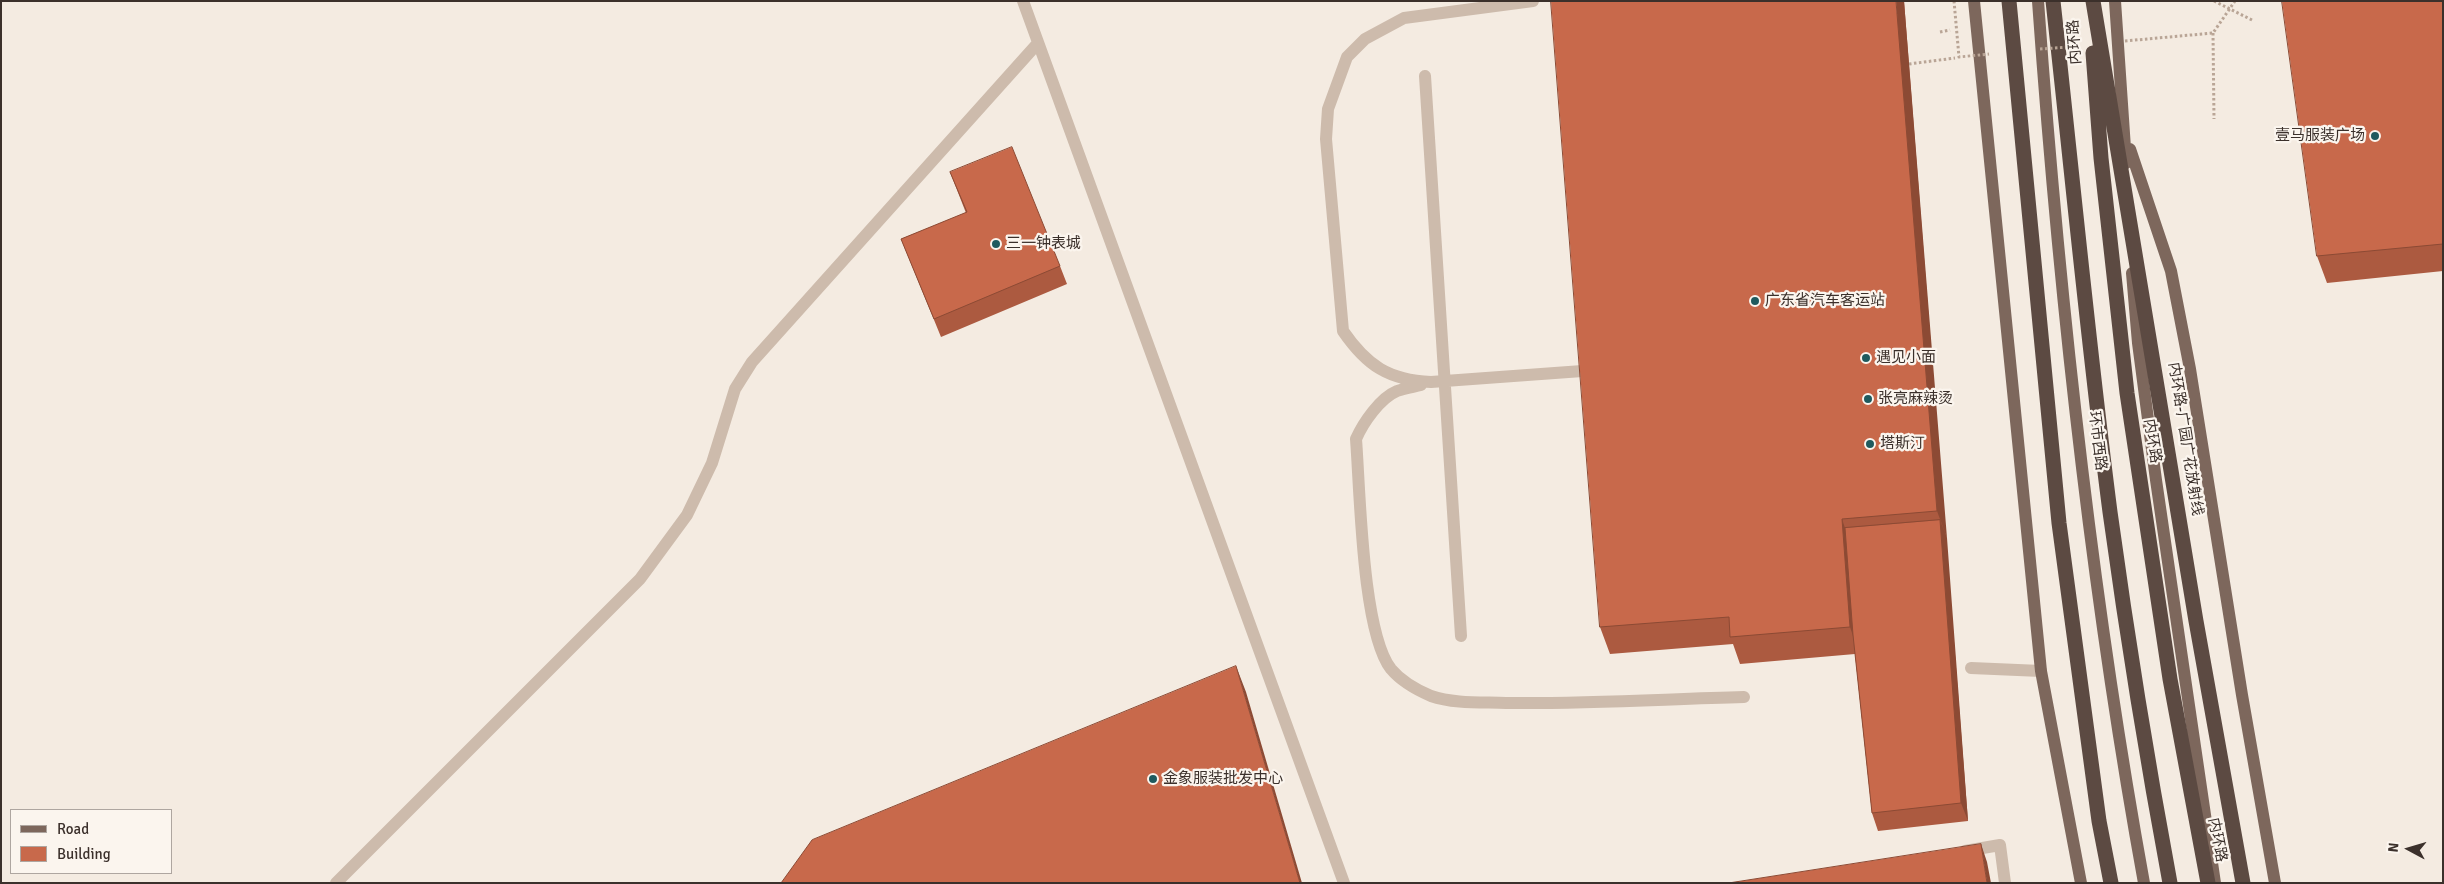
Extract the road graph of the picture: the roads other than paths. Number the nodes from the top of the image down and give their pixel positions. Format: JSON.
{"nodes":[{"id":1,"x":1023,"y":1,"type":"edge"},
{"id":2,"x":1533,"y":1,"type":"edge"},
{"id":3,"x":1974,"y":1,"type":"edge"},
{"id":4,"x":2009,"y":1,"type":"edge"},
{"id":5,"x":2038,"y":1,"type":"edge"},
{"id":6,"x":2053,"y":1,"type":"edge"},
{"id":7,"x":2090,"y":1,"type":"edge"},
{"id":8,"x":2093,"y":1,"type":"edge"},
{"id":9,"x":2115,"y":1,"type":"edge"},
{"id":10,"x":1038,"y":43,"type":"junction"},
{"id":11,"x":1424,"y":76,"type":"dead end"},
{"id":12,"x":2124,"y":127,"type":"junction"},
{"id":13,"x":1612,"y":368,"type":"edge"},
{"id":14,"x":1444,"y":381,"type":"junction"},
{"id":15,"x":1431,"y":382,"type":"junction"},
{"id":16,"x":1461,"y":636,"type":"dead end"},
{"id":17,"x":1971,"y":668,"type":"dead end"},
{"id":18,"x":2041,"y":671,"type":"junction"},
{"id":19,"x":1744,"y":697,"type":"dead end"},
{"id":20,"x":1951,"y":853,"type":"edge"},
{"id":21,"x":336,"y":883,"type":"edge"},
{"id":22,"x":1344,"y":883,"type":"edge"},
{"id":23,"x":2005,"y":883,"type":"edge"},
{"id":24,"x":2081,"y":883,"type":"edge"},
{"id":25,"x":2111,"y":883,"type":"edge"},
{"id":26,"x":2144,"y":883,"type":"edge"},
{"id":27,"x":2170,"y":883,"type":"edge"},
{"id":28,"x":2208,"y":883,"type":"edge"},
{"id":29,"x":2215,"y":883,"type":"edge"},
{"id":30,"x":2243,"y":883,"type":"edge"},
{"id":31,"x":2274,"y":883,"type":"edge"}],
"edges":[{"from":1,"to":10,"type":"street"},
{"from":2,"to":15,"type":"street"},
{"from":3,"to":18,"type":"main road"},
{"from":4,"to":25,"type":"highway","bridge":true},
{"from":5,"to":26,"type":"main road","name":"环市西路"},
{"from":6,"to":27,"type":"highway"},
{"from":7,"to":28,"type":"highway","name":"内环路","bridge":true},
{"from":8,"to":30,"type":"highway","name":"内环路-广园广花放射线","bridge":true},
{"from":9,"to":12,"type":"main road"},
{"from":10,"to":21,"type":"street"},
{"from":10,"to":22,"type":"street"},
{"from":11,"to":14,"type":"street"},
{"from":12,"to":29,"type":"main road"},
{"from":12,"to":31,"type":"main road"},
{"from":13,"to":14,"type":"street"},
{"from":14,"to":15,"type":"street"},
{"from":14,"to":16,"type":"street"},
{"from":15,"to":19,"type":"street"},
{"from":17,"to":18,"type":"street"},
{"from":18,"to":24,"type":"main road"},
{"from":20,"to":23,"type":"street"}]}
